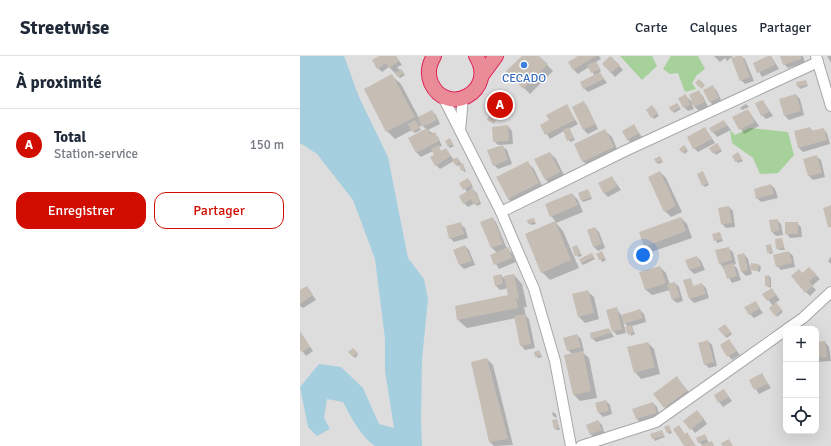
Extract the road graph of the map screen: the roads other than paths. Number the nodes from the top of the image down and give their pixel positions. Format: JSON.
{"nodes":[{"id":1,"x":476,"y":56,"type":"edge"},
{"id":2,"x":496,"y":56,"type":"edge"},
{"id":3,"x":429,"y":59,"type":"edge"},
{"id":4,"x":817,"y":59,"type":"edge"},
{"id":5,"x":482,"y":76,"type":"junction"},
{"id":6,"x":443,"y":97,"type":"junction"},
{"id":7,"x":463,"y":98,"type":"junction"},
{"id":8,"x":831,"y":106,"type":"edge"},
{"id":9,"x":460,"y":130,"type":"junction"},
{"id":10,"x":501,"y":212,"type":"junction"},
{"id":11,"x":831,"y":292,"type":"edge"},
{"id":12,"x":792,"y":326,"type":"edge"},
{"id":13,"x":783,"y":333,"type":"edge"},
{"id":14,"x":571,"y":446,"type":"edge"},
{"id":15,"x":581,"y":446,"type":"edge"}],
"edges":[{"from":1,"to":5,"type":"highway"},
{"from":2,"to":5,"type":"highway"},
{"from":3,"to":6,"type":"highway"},
{"from":4,"to":8,"type":"street"},
{"from":4,"to":10,"type":"street"},
{"from":5,"to":7,"type":"highway"},
{"from":6,"to":7,"type":"highway"},
{"from":6,"to":9,"type":"street"},
{"from":7,"to":9,"type":"street"},
{"from":9,"to":10,"type":"street"},
{"from":10,"to":14,"type":"street"},
{"from":11,"to":12,"type":"street"},
{"from":13,"to":15,"type":"street"}]}
